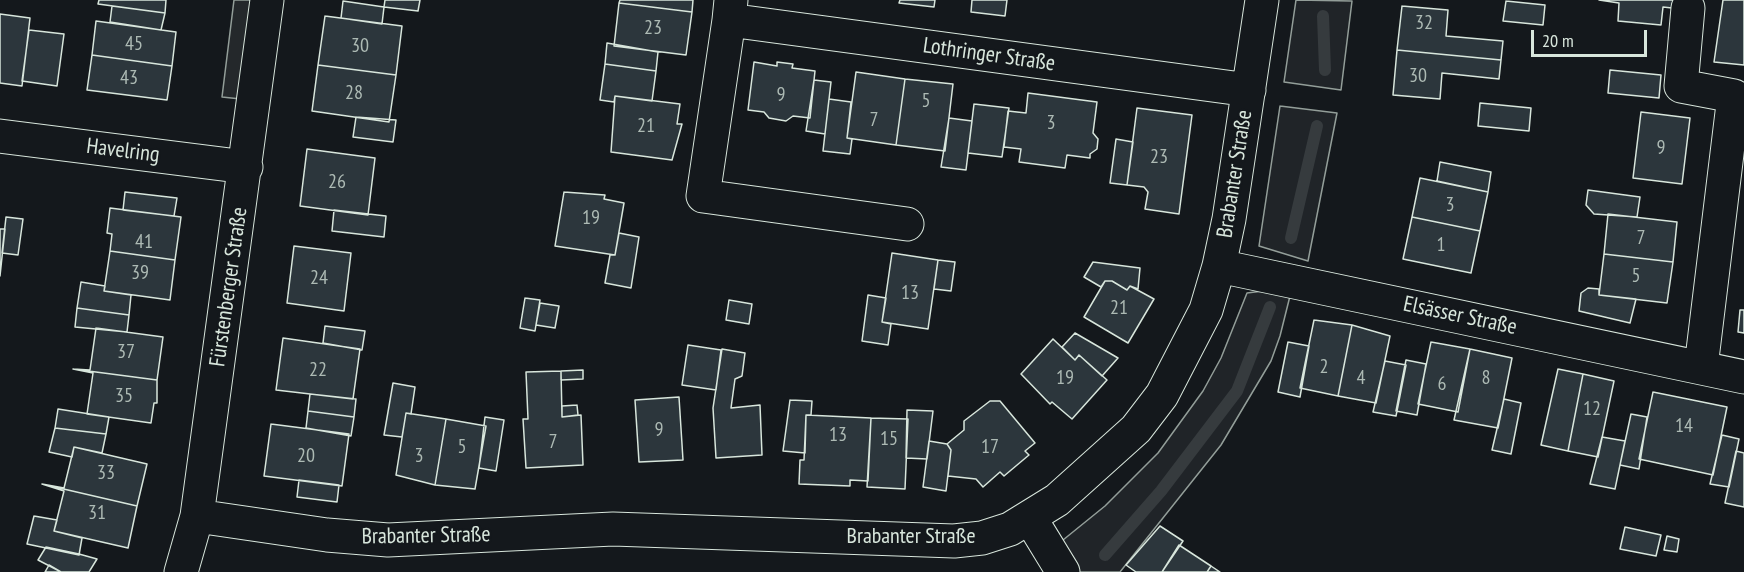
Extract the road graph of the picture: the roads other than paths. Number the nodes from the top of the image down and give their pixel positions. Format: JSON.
{"nodes":[{"id":1,"x":267,"y":0,"type":"edge"},
{"id":2,"x":1262,"y":0,"type":"edge"},
{"id":3,"x":1688,"y":8,"type":"dead end"},
{"id":4,"x":730,"y":10,"type":"edge"},
{"id":5,"x":1249,"y":90,"type":"junction"},
{"id":6,"x":0,"y":136,"type":"edge"},
{"id":7,"x":246,"y":167,"type":"junction"},
{"id":8,"x":907,"y":224,"type":"dead end"},
{"id":9,"x":1219,"y":266,"type":"junction"},
{"id":10,"x":1701,"y":367,"type":"junction"},
{"id":11,"x":1744,"y":377,"type":"edge"},
{"id":12,"x":198,"y":516,"type":"junction"},
{"id":13,"x":1030,"y":518,"type":"junction"},
{"id":14,"x":181,"y":572,"type":"edge"},
{"id":15,"x":1063,"y":572,"type":"edge"}],
"edges":[{"from":1,"to":7,"type":"street","name":"Fürstenberger Straße"},
{"from":2,"to":5,"type":"street","name":"Brabanter Straße"},
{"from":3,"to":10,"type":"street"},
{"from":4,"to":5,"type":"street","name":"Lothringer Straße"},
{"from":4,"to":8,"type":"street","name":"Lothringer Straße"},
{"from":5,"to":9,"type":"street","name":"Brabanter Straße"},
{"from":6,"to":7,"type":"street","name":"Havelring"},
{"from":7,"to":12,"type":"street","name":"Fürstenberger Straße"},
{"from":9,"to":10,"type":"street","name":"Elsässer Straße"},
{"from":9,"to":13,"type":"street","name":"Brabanter Straße"},
{"from":10,"to":11,"type":"street","name":"Elsässer Straße"},
{"from":12,"to":13,"type":"street","name":"Brabanter Straße"},
{"from":12,"to":14,"type":"street","name":"Fürstenberger Straße"},
{"from":13,"to":15,"type":"street"}]}
